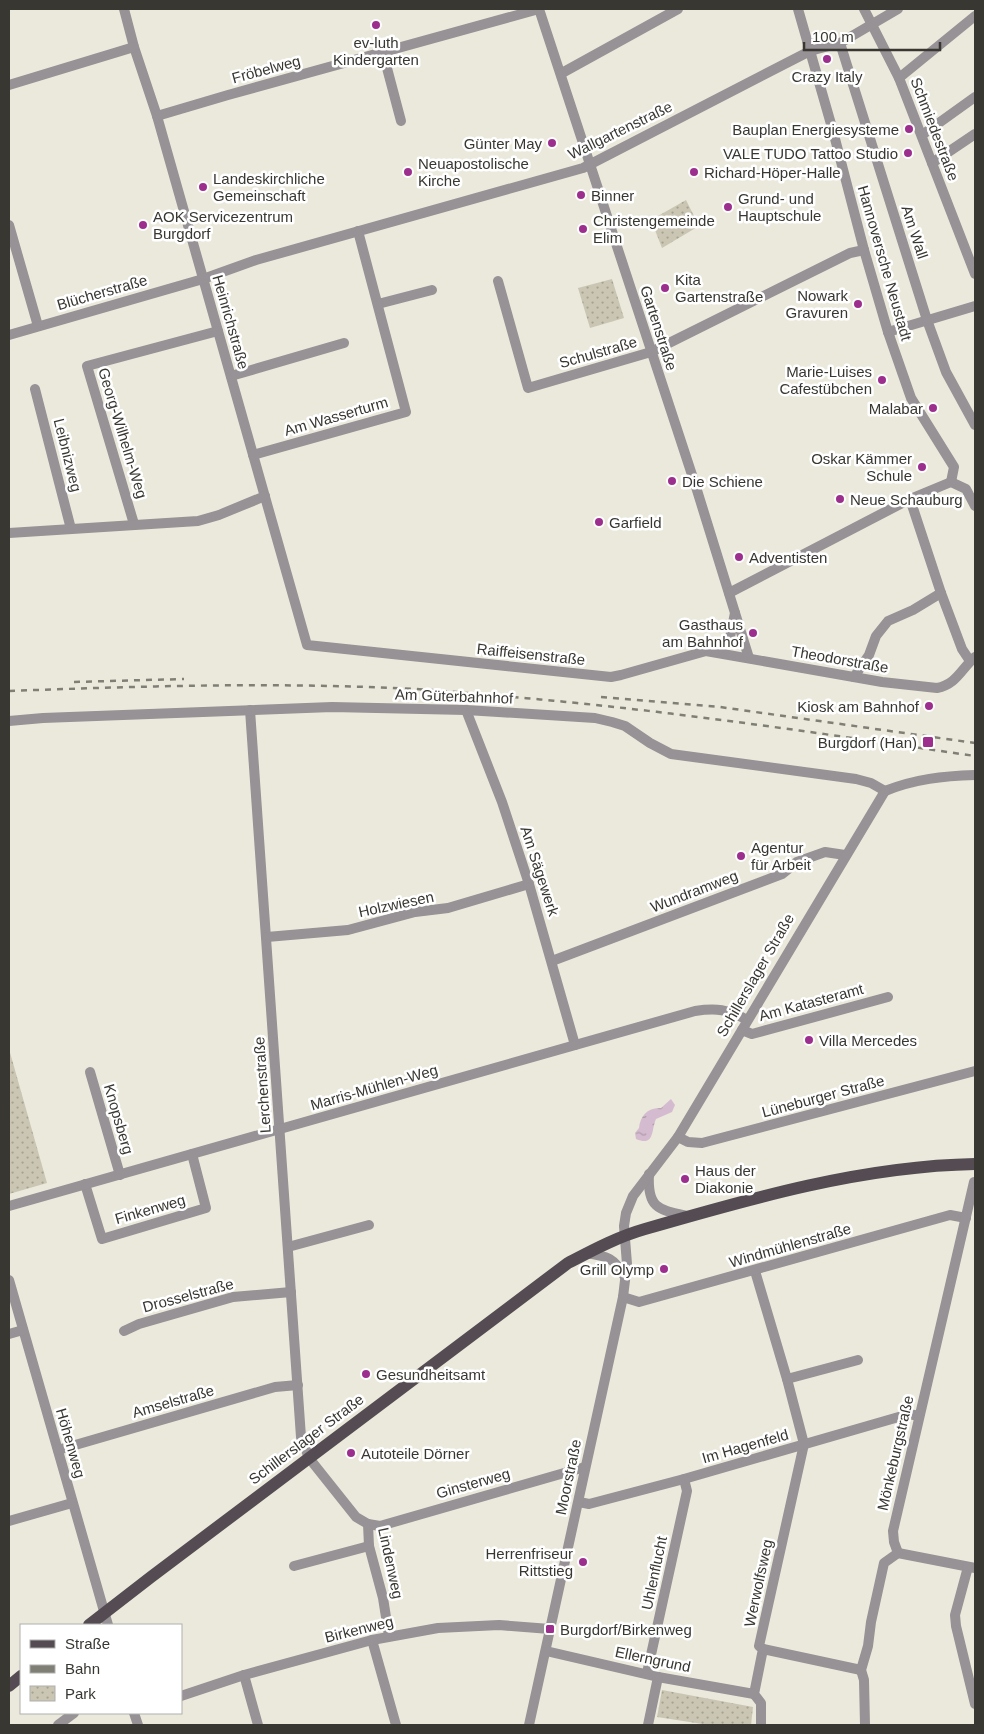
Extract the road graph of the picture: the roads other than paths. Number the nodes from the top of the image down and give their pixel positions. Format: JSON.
{"nodes":[{"id":1,"x":124,"y":9,"type":"edge"},
{"id":2,"x":539,"y":9,"type":"edge"},
{"id":3,"x":678,"y":9,"type":"edge"},
{"id":4,"x":798,"y":9,"type":"edge"},
{"id":5,"x":864,"y":9,"type":"edge"},
{"id":6,"x":898,"y":9,"type":"edge"},
{"id":7,"x":975,"y":16,"type":"edge"},
{"id":8,"x":871,"y":25,"type":"junction"},
{"id":9,"x":840,"y":43,"type":"junction"},
{"id":10,"x":134,"y":47,"type":"junction"},
{"id":11,"x":810,"y":51,"type":"junction"},
{"id":12,"x":383,"y":53,"type":"junction"},
{"id":13,"x":562,"y":73,"type":"junction"},
{"id":14,"x":900,"y":78,"type":"junction"},
{"id":15,"x":9,"y":85,"type":"edge"},
{"id":16,"x":975,"y":98,"type":"edge"},
{"id":17,"x":157,"y":116,"type":"junction"},
{"id":18,"x":401,"y":122,"type":"dead end"},
{"id":19,"x":975,"y":134,"type":"edge"},
{"id":20,"x":922,"y":136,"type":"junction"},
{"id":21,"x":932,"y":163,"type":"junction"},
{"id":22,"x":591,"y":164,"type":"junction"},
{"id":23,"x":9,"y":225,"type":"edge"},
{"id":24,"x":358,"y":231,"type":"junction"},
{"id":25,"x":864,"y":250,"type":"junction"},
{"id":26,"x":975,"y":274,"type":"edge"},
{"id":27,"x":204,"y":279,"type":"junction"},
{"id":28,"x":498,"y":281,"type":"dead end"},
{"id":29,"x":432,"y":290,"type":"dead end"},
{"id":30,"x":378,"y":304,"type":"junction"},
{"id":31,"x":975,"y":306,"type":"edge"},
{"id":32,"x":927,"y":320,"type":"junction"},
{"id":33,"x":38,"y":326,"type":"junction"},
{"id":34,"x":218,"y":332,"type":"junction"},
{"id":35,"x":888,"y":332,"type":"junction"},
{"id":36,"x":9,"y":335,"type":"edge"},
{"id":37,"x":344,"y":343,"type":"dead end"},
{"id":38,"x":651,"y":352,"type":"junction"},
{"id":39,"x":231,"y":376,"type":"junction"},
{"id":40,"x":35,"y":389,"type":"dead end"},
{"id":41,"x":975,"y":425,"type":"edge"},
{"id":42,"x":253,"y":455,"type":"junction"},
{"id":43,"x":951,"y":482,"type":"junction"},
{"id":44,"x":265,"y":496,"type":"junction"},
{"id":45,"x":910,"y":499,"type":"junction"},
{"id":46,"x":975,"y":506,"type":"edge"},
{"id":47,"x":134,"y":524,"type":"junction"},
{"id":48,"x":71,"y":529,"type":"junction"},
{"id":49,"x":9,"y":533,"type":"edge"},
{"id":50,"x":941,"y":592,"type":"junction"},
{"id":51,"x":730,"y":593,"type":"junction"},
{"id":52,"x":735,"y":612,"type":"junction"},
{"id":53,"x":307,"y":645,"type":"joint"},
{"id":54,"x":716,"y":652,"type":"junction"},
{"id":55,"x":749,"y":658,"type":"junction"},
{"id":56,"x":973,"y":659,"type":"edge"},
{"id":57,"x":854,"y":677,"type":"junction"},
{"id":58,"x":250,"y":710,"type":"junction"},
{"id":59,"x":466,"y":710,"type":"junction"},
{"id":60,"x":9,"y":721,"type":"edge"},
{"id":61,"x":975,"y":775,"type":"edge"},
{"id":62,"x":884,"y":790,"type":"junction"},
{"id":63,"x":845,"y":855,"type":"junction"},
{"id":64,"x":529,"y":884,"type":"junction"},
{"id":65,"x":267,"y":937,"type":"junction"},
{"id":66,"x":552,"y":961,"type":"junction"},
{"id":67,"x":888,"y":997,"type":"dead end"},
{"id":68,"x":745,"y":1025,"type":"junction"},
{"id":69,"x":575,"y":1045,"type":"junction"},
{"id":70,"x":90,"y":1072,"type":"dead end"},
{"id":71,"x":975,"y":1072,"type":"edge"},
{"id":72,"x":280,"y":1129,"type":"junction"},
{"id":73,"x":678,"y":1137,"type":"junction"},
{"id":74,"x":192,"y":1154,"type":"junction"},
{"id":75,"x":975,"y":1164,"type":"edge"},
{"id":76,"x":649,"y":1173,"type":"junction"},
{"id":77,"x":120,"y":1175,"type":"junction"},
{"id":78,"x":974,"y":1182,"type":"edge"},
{"id":79,"x":86,"y":1184,"type":"junction"},
{"id":80,"x":9,"y":1206,"type":"edge"},
{"id":81,"x":690,"y":1216,"type":"junction"},
{"id":82,"x":966,"y":1218,"type":"junction"},
{"id":83,"x":369,"y":1225,"type":"dead end"},
{"id":84,"x":624,"y":1235,"type":"junction"},
{"id":85,"x":288,"y":1247,"type":"junction"},
{"id":86,"x":586,"y":1254,"type":"junction"},
{"id":87,"x":755,"y":1271,"type":"junction"},
{"id":88,"x":625,"y":1277,"type":"junction"},
{"id":89,"x":9,"y":1280,"type":"edge"},
{"id":90,"x":292,"y":1292,"type":"junction"},
{"id":91,"x":623,"y":1297,"type":"junction"},
{"id":92,"x":23,"y":1330,"type":"junction"},
{"id":93,"x":124,"y":1331,"type":"dead end"},
{"id":94,"x":9,"y":1334,"type":"edge"},
{"id":95,"x":858,"y":1360,"type":"dead end"},
{"id":96,"x":787,"y":1379,"type":"junction"},
{"id":97,"x":298,"y":1385,"type":"junction"},
{"id":98,"x":919,"y":1416,"type":"junction"},
{"id":99,"x":804,"y":1444,"type":"junction"},
{"id":100,"x":58,"y":1450,"type":"junction"},
{"id":101,"x":309,"y":1458,"type":"junction"},
{"id":102,"x":586,"y":1467,"type":"junction"},
{"id":103,"x":684,"y":1479,"type":"junction"},
{"id":104,"x":578,"y":1502,"type":"junction"},
{"id":105,"x":72,"y":1503,"type":"junction"},
{"id":106,"x":9,"y":1520,"type":"edge"},
{"id":107,"x":368,"y":1524,"type":"junction"},
{"id":108,"x":369,"y":1546,"type":"junction"},
{"id":109,"x":898,"y":1553,"type":"junction"},
{"id":110,"x":294,"y":1566,"type":"dead end"},
{"id":111,"x":972,"y":1567,"type":"edge"},
{"id":112,"x":106,"y":1620,"type":"edge"},
{"id":113,"x":92,"y":1624,"type":"edge"},
{"id":114,"x":550,"y":1629,"type":"junction"},
{"id":115,"x":390,"y":1636,"type":"junction"},
{"id":116,"x":372,"y":1640,"type":"junction"},
{"id":117,"x":763,"y":1649,"type":"junction"},
{"id":118,"x":546,"y":1651,"type":"junction"},
{"id":119,"x":860,"y":1670,"type":"junction"},
{"id":120,"x":647,"y":1674,"type":"junction"},
{"id":121,"x":244,"y":1676,"type":"junction"},
{"id":122,"x":20,"y":1677,"type":"edge"},
{"id":123,"x":658,"y":1677,"type":"junction"},
{"id":124,"x":9,"y":1686,"type":"edge"},
{"id":125,"x":754,"y":1694,"type":"junction"},
{"id":126,"x":182,"y":1696,"type":"edge"},
{"id":127,"x":975,"y":1704,"type":"edge"},
{"id":128,"x":73,"y":1714,"type":"edge"},
{"id":129,"x":58,"y":1725,"type":"edge"},
{"id":130,"x":258,"y":1725,"type":"edge"},
{"id":131,"x":396,"y":1725,"type":"edge"},
{"id":132,"x":529,"y":1725,"type":"edge"},
{"id":133,"x":648,"y":1725,"type":"edge"},
{"id":134,"x":760,"y":1725,"type":"edge"},
{"id":135,"x":865,"y":1725,"type":"edge"}],
"edges":[{"from":1,"to":10,"type":"street","name":"Heinrichstraße"},
{"from":2,"to":12,"type":"street","name":"Fröbelweg"},
{"from":2,"to":13,"type":"street","name":"Gartenstraße"},
{"from":3,"to":13,"type":"street"},
{"from":4,"to":11,"type":"street","name":"Hannoversche Neustadt"},
{"from":5,"to":8,"type":"street","name":"Schmiedestraße"},
{"from":6,"to":8,"type":"street","name":"Wallgartenstraße"},
{"from":7,"to":14,"type":"street"},
{"from":8,"to":9,"type":"street","name":"Wallgartenstraße"},
{"from":8,"to":14,"type":"street","name":"Schmiedestraße"},
{"from":9,"to":11,"type":"street","name":"Wallgartenstraße"},
{"from":9,"to":32,"type":"street","name":"Am Wall"},
{"from":10,"to":15,"type":"street"},
{"from":10,"to":17,"type":"street","name":"Heinrichstraße"},
{"from":11,"to":22,"type":"street","name":"Wallgartenstraße"},
{"from":11,"to":25,"type":"street","name":"Hannoversche Neustadt"},
{"from":12,"to":17,"type":"street","name":"Fröbelweg"},
{"from":12,"to":18,"type":"street"},
{"from":13,"to":22,"type":"street","name":"Gartenstraße"},
{"from":14,"to":20,"type":"street","name":"Schmiedestraße"},
{"from":16,"to":20,"type":"street"},
{"from":17,"to":27,"type":"street","name":"Heinrichstraße"},
{"from":19,"to":21,"type":"street"},
{"from":20,"to":21,"type":"street","name":"Schmiedestraße"},
{"from":21,"to":26,"type":"street","name":"Schmiedestraße"},
{"from":22,"to":24,"type":"street","name":"Wallgartenstraße"},
{"from":22,"to":38,"type":"street","name":"Gartenstraße"},
{"from":23,"to":33,"type":"street"},
{"from":24,"to":27,"type":"street","name":"Wallgartenstraße"},
{"from":24,"to":30,"type":"street","name":"Am Wasserturm"},
{"from":25,"to":35,"type":"street","name":"Hannoversche Neustadt"},
{"from":25,"to":38,"type":"street","name":"Schulstraße"},
{"from":27,"to":33,"type":"street","name":"Blücherstraße"},
{"from":27,"to":34,"type":"street","name":"Heinrichstraße"},
{"from":28,"to":38,"type":"street","name":"Schulstraße"},
{"from":29,"to":30,"type":"street"},
{"from":30,"to":42,"type":"street","name":"Am Wasserturm"},
{"from":31,"to":32,"type":"street"},
{"from":32,"to":35,"type":"street"},
{"from":32,"to":41,"type":"street","name":"Am Wall"},
{"from":33,"to":36,"type":"street","name":"Blücherstraße"},
{"from":34,"to":39,"type":"street","name":"Heinrichstraße"},
{"from":34,"to":47,"type":"street","name":"Georg-Wilhelm-Weg"},
{"from":35,"to":43,"type":"street","name":"Hannoversche Neustadt"},
{"from":37,"to":39,"type":"street"},
{"from":38,"to":51,"type":"street","name":"Gartenstraße"},
{"from":39,"to":42,"type":"street","name":"Heinrichstraße"},
{"from":40,"to":48,"type":"street","name":"Leibnizweg"},
{"from":42,"to":44,"type":"street","name":"Heinrichstraße"},
{"from":43,"to":45,"type":"street"},
{"from":43,"to":46,"type":"street"},
{"from":44,"to":47,"type":"street"},
{"from":44,"to":53,"type":"street","name":"Heinrichstraße"},
{"from":45,"to":50,"type":"street"},
{"from":45,"to":51,"type":"street"},
{"from":47,"to":48,"type":"street"},
{"from":48,"to":49,"type":"street"},
{"from":50,"to":56,"type":"street"},
{"from":50,"to":57,"type":"street"},
{"from":51,"to":52,"type":"street","name":"Gartenstraße"},
{"from":52,"to":54,"type":"street"},
{"from":52,"to":55,"type":"street","name":"Gartenstraße"},
{"from":53,"to":54,"type":"street","name":"Raiffeisenstraße"},
{"from":54,"to":55,"type":"street","name":"Raiffeisenstraße"},
{"from":55,"to":57,"type":"street","name":"Theodorstraße"},
{"from":56,"to":57,"type":"street","name":"Theodorstraße"},
{"from":58,"to":59,"type":"street","name":"Am Güterbahnhof"},
{"from":58,"to":60,"type":"street","name":"Am Güterbahnhof"},
{"from":58,"to":65,"type":"street","name":"Lerchenstraße"},
{"from":59,"to":62,"type":"street","name":"Am Güterbahnhof"},
{"from":59,"to":64,"type":"street","name":"Am Sägewerk"},
{"from":61,"to":62,"type":"street"},
{"from":62,"to":63,"type":"street","name":"Schillerslager Straße"},
{"from":63,"to":66,"type":"street","name":"Wundramweg"},
{"from":63,"to":68,"type":"street","name":"Schillerslager Straße"},
{"from":64,"to":65,"type":"street","name":"Holzwiesen"},
{"from":64,"to":66,"type":"street","name":"Am Sägewerk"},
{"from":65,"to":72,"type":"street","name":"Lerchenstraße"},
{"from":66,"to":69,"type":"street","name":"Am Sägewerk"},
{"from":67,"to":68,"type":"street","name":"Am Katasteramt"},
{"from":68,"to":69,"type":"street","name":"Marris-Mühlen-Weg"},
{"from":68,"to":73,"type":"street","name":"Schillerslager Straße"},
{"from":69,"to":72,"type":"street","name":"Marris-Mühlen-Weg"},
{"from":70,"to":77,"type":"street","name":"Knopsberg"},
{"from":71,"to":73,"type":"street","name":"Lüneburger Straße"},
{"from":72,"to":74,"type":"street","name":"Marris-Mühlen-Weg"},
{"from":72,"to":85,"type":"street","name":"Lerchenstraße"},
{"from":73,"to":76,"type":"street","name":"Schillerslager Straße"},
{"from":74,"to":77,"type":"street","name":"Marris-Mühlen-Weg"},
{"from":74,"to":79,"type":"street","name":"Finkenweg"},
{"from":75,"to":81,"type":"main road"},
{"from":76,"to":81,"type":"street"},
{"from":76,"to":84,"type":"street","name":"Schillerslager Straße"},
{"from":77,"to":79,"type":"street","name":"Marris-Mühlen-Weg"},
{"from":78,"to":82,"type":"street","name":"Mönkeburgstraße"},
{"from":79,"to":80,"type":"street","name":"Marris-Mühlen-Weg"},
{"from":81,"to":84,"type":"main road"},
{"from":82,"to":87,"type":"street","name":"Windmühlenstraße"},
{"from":82,"to":98,"type":"street","name":"Mönkeburgstraße"},
{"from":83,"to":85,"type":"street"},
{"from":84,"to":86,"type":"main road","name":"Schillerslager Straße"},
{"from":84,"to":88,"type":"street","name":"Moorstraße"},
{"from":85,"to":90,"type":"street","name":"Lerchenstraße"},
{"from":86,"to":88,"type":"street"},
{"from":86,"to":101,"type":"main road","name":"Schillerslager Straße"},
{"from":87,"to":91,"type":"street","name":"Windmühlenstraße"},
{"from":87,"to":96,"type":"street"},
{"from":88,"to":91,"type":"street","name":"Moorstraße"},
{"from":89,"to":92,"type":"street","name":"Höhenweg"},
{"from":90,"to":93,"type":"street","name":"Drosselstraße"},
{"from":90,"to":97,"type":"street","name":"Lerchenstraße"},
{"from":91,"to":102,"type":"street","name":"Moorstraße"},
{"from":92,"to":94,"type":"street"},
{"from":92,"to":100,"type":"street","name":"Höhenweg"},
{"from":95,"to":96,"type":"street"},
{"from":96,"to":99,"type":"street"},
{"from":97,"to":100,"type":"street","name":"Amselstraße"},
{"from":97,"to":101,"type":"street","name":"Lerchenstraße"},
{"from":98,"to":99,"type":"street","name":"Im Hagenfeld"},
{"from":98,"to":109,"type":"street","name":"Mönkeburgstraße"},
{"from":99,"to":103,"type":"street","name":"Im Hagenfeld"},
{"from":99,"to":117,"type":"street","name":"Werwolfsweg"},
{"from":100,"to":105,"type":"street","name":"Höhenweg"},
{"from":101,"to":107,"type":"street","name":"Lindenweg"},
{"from":101,"to":112,"type":"main road","name":"Schillerslager Straße"},
{"from":102,"to":104,"type":"street","name":"Moorstraße"},
{"from":102,"to":107,"type":"street","name":"Ginsterweg"},
{"from":103,"to":104,"type":"street","name":"Im Hagenfeld"},
{"from":103,"to":120,"type":"street","name":"Uhlenflucht"},
{"from":104,"to":114,"type":"street","name":"Moorstraße"},
{"from":105,"to":106,"type":"street"},
{"from":105,"to":112,"type":"street","name":"Höhenweg"},
{"from":107,"to":108,"type":"street","name":"Lindenweg"},
{"from":108,"to":110,"type":"street"},
{"from":108,"to":115,"type":"street","name":"Lindenweg"},
{"from":109,"to":111,"type":"street"},
{"from":109,"to":119,"type":"street"},
{"from":111,"to":127,"type":"street"},
{"from":112,"to":113,"type":"main road","name":"Schillerslager Straße"},
{"from":114,"to":115,"type":"street","name":"Birkenweg"},
{"from":114,"to":118,"type":"street","name":"Moorstraße"},
{"from":115,"to":116,"type":"street","name":"Birkenweg"},
{"from":116,"to":121,"type":"street","name":"Birkenweg"},
{"from":116,"to":131,"type":"street"},
{"from":117,"to":119,"type":"street"},
{"from":117,"to":125,"type":"street","name":"Werwolfsweg"},
{"from":118,"to":120,"type":"street","name":"Ellerngrund"},
{"from":118,"to":132,"type":"street","name":"Moorstraße"},
{"from":119,"to":135,"type":"street"},
{"from":120,"to":123,"type":"street","name":"Ellerngrund"},
{"from":121,"to":126,"type":"street","name":"Birkenweg"},
{"from":121,"to":130,"type":"street"},
{"from":122,"to":124,"type":"main road"},
{"from":123,"to":125,"type":"street","name":"Ellerngrund"},
{"from":123,"to":133,"type":"street"},
{"from":125,"to":134,"type":"street","name":"Werwolfsweg"},
{"from":128,"to":129,"type":"street"}]}
